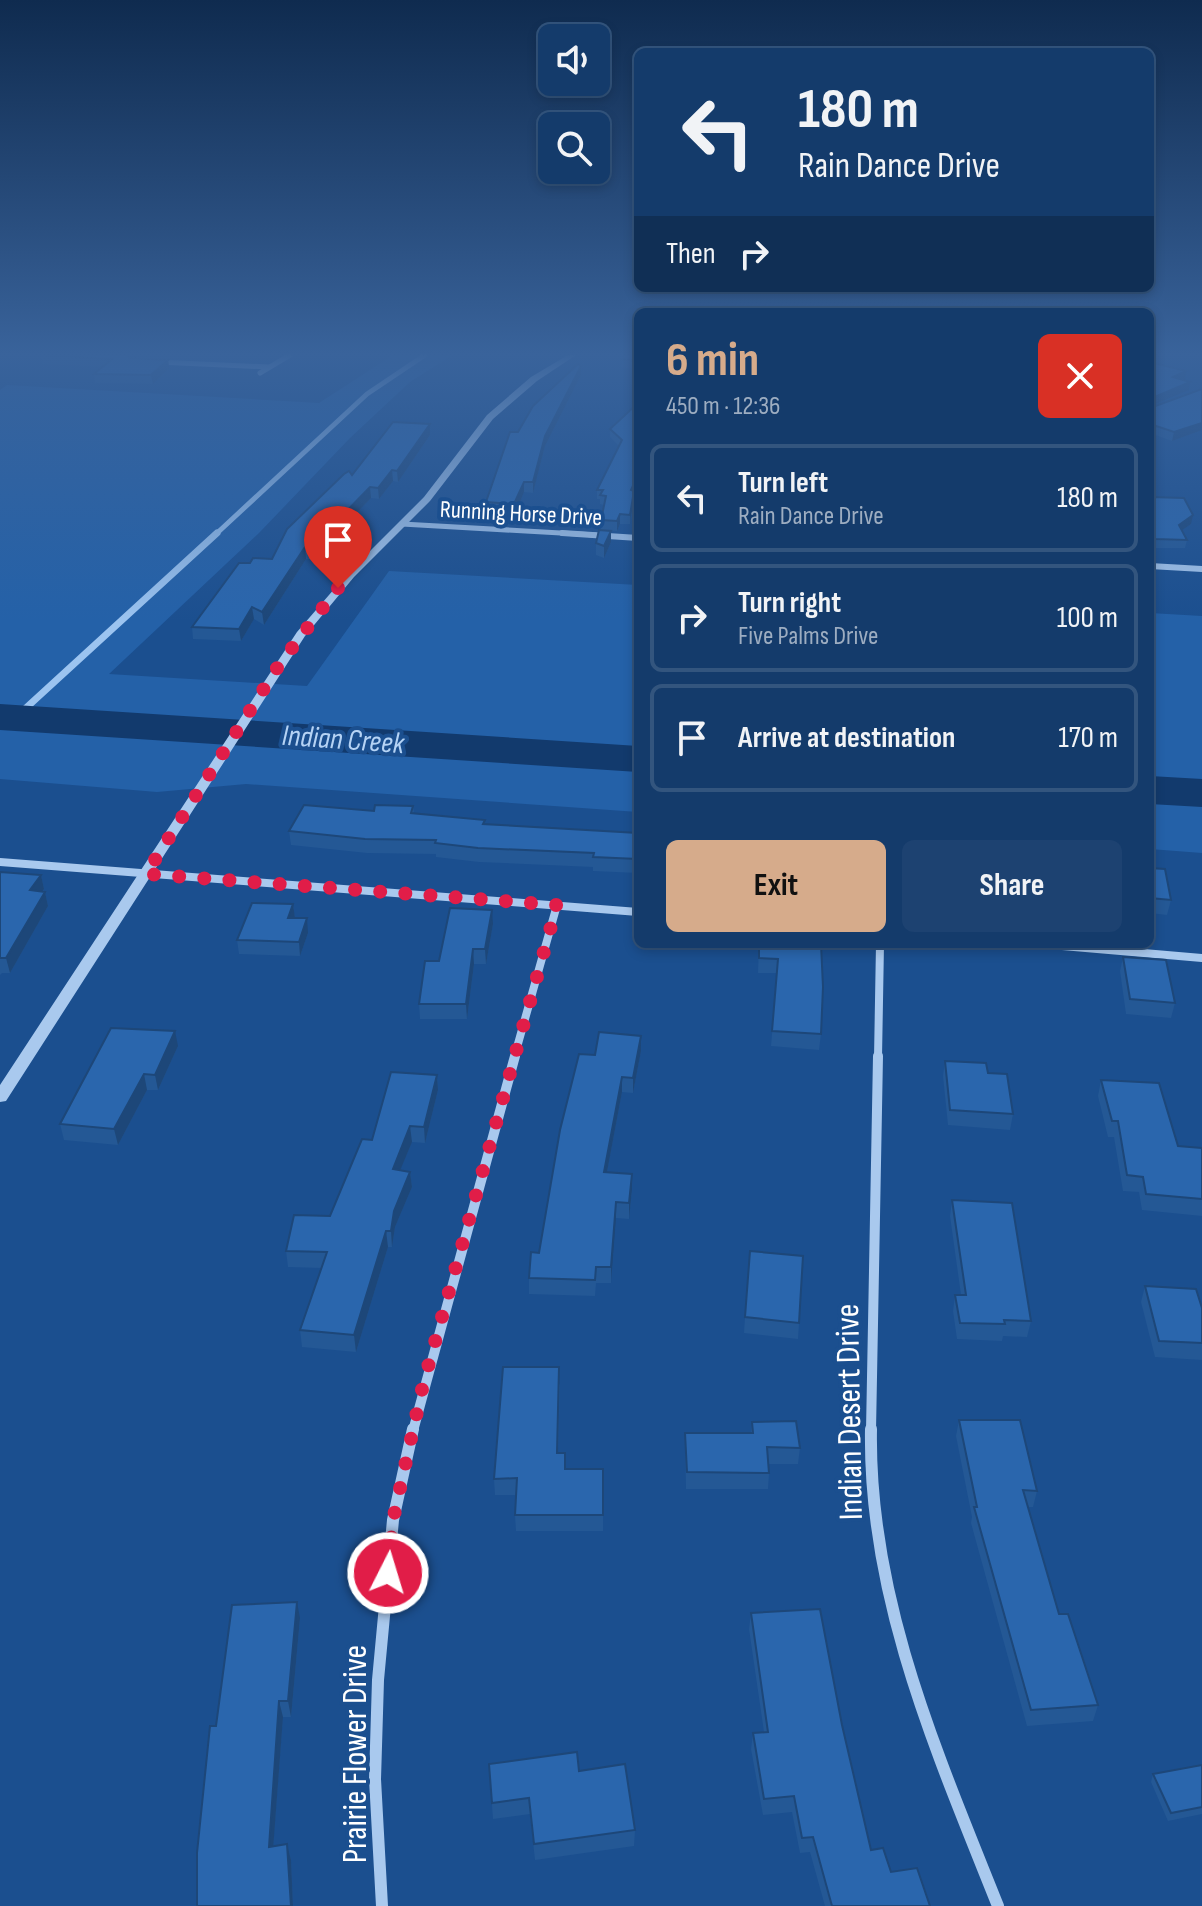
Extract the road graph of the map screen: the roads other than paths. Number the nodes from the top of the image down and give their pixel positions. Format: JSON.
{"nodes":[{"id":1,"x":471,"y":444,"type":"edge"},
{"id":2,"x":402,"y":524,"type":"junction"},
{"id":3,"x":634,"y":538,"type":"edge"},
{"id":4,"x":1154,"y":566,"type":"edge"},
{"id":5,"x":1202,"y":569,"type":"edge"},
{"id":6,"x":0,"y":862,"type":"edge"},
{"id":7,"x":146,"y":874,"type":"junction"},
{"id":8,"x":557,"y":905,"type":"junction"},
{"id":9,"x":634,"y":912,"type":"edge"},
{"id":10,"x":880,"y":948,"type":"edge"},
{"id":11,"x":1086,"y":948,"type":"edge"},
{"id":12,"x":1202,"y":958,"type":"edge"},
{"id":13,"x":0,"y":1097,"type":"edge"},
{"id":14,"x":382,"y":1906,"type":"edge"},
{"id":15,"x":998,"y":1906,"type":"edge"}],
"edges":[{"from":1,"to":2,"type":"street"},
{"from":2,"to":3,"type":"street","name":"Running Horse Drive"},
{"from":2,"to":7,"type":"street"},
{"from":4,"to":5,"type":"street"},
{"from":6,"to":7,"type":"street"},
{"from":7,"to":8,"type":"street"},
{"from":7,"to":13,"type":"street"},
{"from":8,"to":9,"type":"street"},
{"from":8,"to":14,"type":"street","name":"Prairie Flower Drive"},
{"from":10,"to":15,"type":"street","name":"Indian Desert Drive"},
{"from":11,"to":12,"type":"street"}]}
